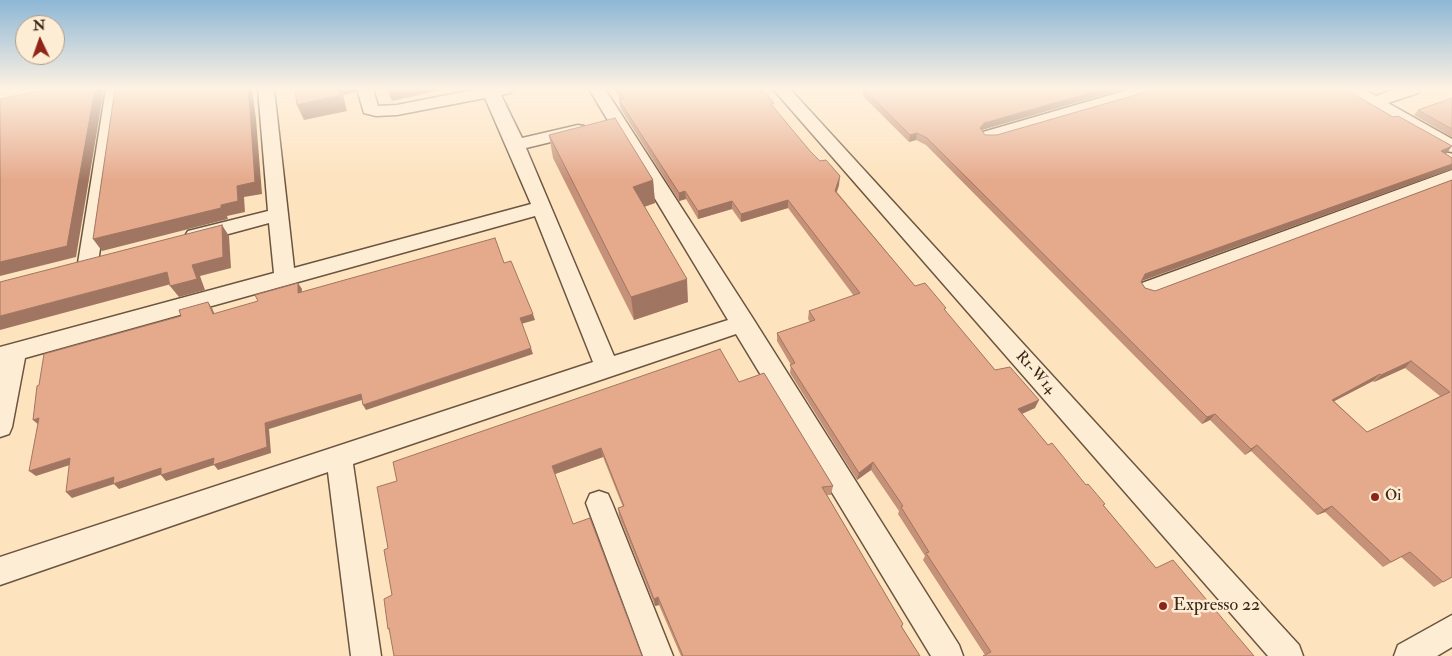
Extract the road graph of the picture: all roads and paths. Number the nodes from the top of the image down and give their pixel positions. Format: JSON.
{"nodes":[{"id":1,"x":109,"y":120,"type":"edge"},
{"id":2,"x":269,"y":120,"type":"edge"},
{"id":3,"x":508,"y":120,"type":"edge"},
{"id":4,"x":617,"y":120,"type":"joint"},
{"id":5,"x":808,"y":120,"type":"edge"},
{"id":6,"x":1045,"y":120,"type":"edge"},
{"id":7,"x":1405,"y":120,"type":"edge"},
{"id":8,"x":989,"y":136,"type":"edge"},
{"id":9,"x":516,"y":145,"type":"junction"},
{"id":10,"x":1452,"y":147,"type":"edge"},
{"id":11,"x":1452,"y":176,"type":"edge"},
{"id":12,"x":541,"y":208,"type":"junction"},
{"id":13,"x":277,"y":215,"type":"junction"},
{"id":14,"x":173,"y":242,"type":"edge"},
{"id":15,"x":88,"y":263,"type":"edge"},
{"id":16,"x":285,"y":279,"type":"junction"},
{"id":17,"x":1150,"y":288,"type":"edge"},
{"id":18,"x":744,"y":323,"type":"junction"},
{"id":19,"x":7,"y":354,"type":"edge"},
{"id":20,"x":607,"y":367,"type":"junction"},
{"id":21,"x":0,"y":427,"type":"edge"},
{"id":22,"x":339,"y":457,"type":"junction"},
{"id":23,"x":599,"y":503,"type":"dead end"},
{"id":24,"x":0,"y":571,"type":"edge"},
{"id":25,"x":1452,"y":630,"type":"edge"},
{"id":26,"x":366,"y":656,"type":"edge"},
{"id":27,"x":658,"y":656,"type":"edge"},
{"id":28,"x":948,"y":656,"type":"edge"},
{"id":29,"x":1288,"y":656,"type":"edge"},
{"id":30,"x":1409,"y":656,"type":"edge"}],
"edges":[{"from":1,"to":15,"type":"street"},
{"from":2,"to":13,"type":"street"},
{"from":3,"to":9,"type":"street"},
{"from":4,"to":9,"type":"street"},
{"from":4,"to":18,"type":"street"},
{"from":5,"to":29,"type":"street","name":"R1-W14"},
{"from":6,"to":8,"type":"street"},
{"from":7,"to":10,"type":"street"},
{"from":9,"to":12,"type":"street"},
{"from":11,"to":17,"type":"street"},
{"from":12,"to":16,"type":"street"},
{"from":12,"to":20,"type":"street"},
{"from":13,"to":14,"type":"street"},
{"from":13,"to":16,"type":"street"},
{"from":16,"to":19,"type":"street"},
{"from":18,"to":20,"type":"street"},
{"from":18,"to":28,"type":"street"},
{"from":19,"to":21,"type":"street"},
{"from":20,"to":22,"type":"street"},
{"from":22,"to":24,"type":"street"},
{"from":22,"to":26,"type":"street"},
{"from":23,"to":27,"type":"street"},
{"from":25,"to":30,"type":"street"}]}
